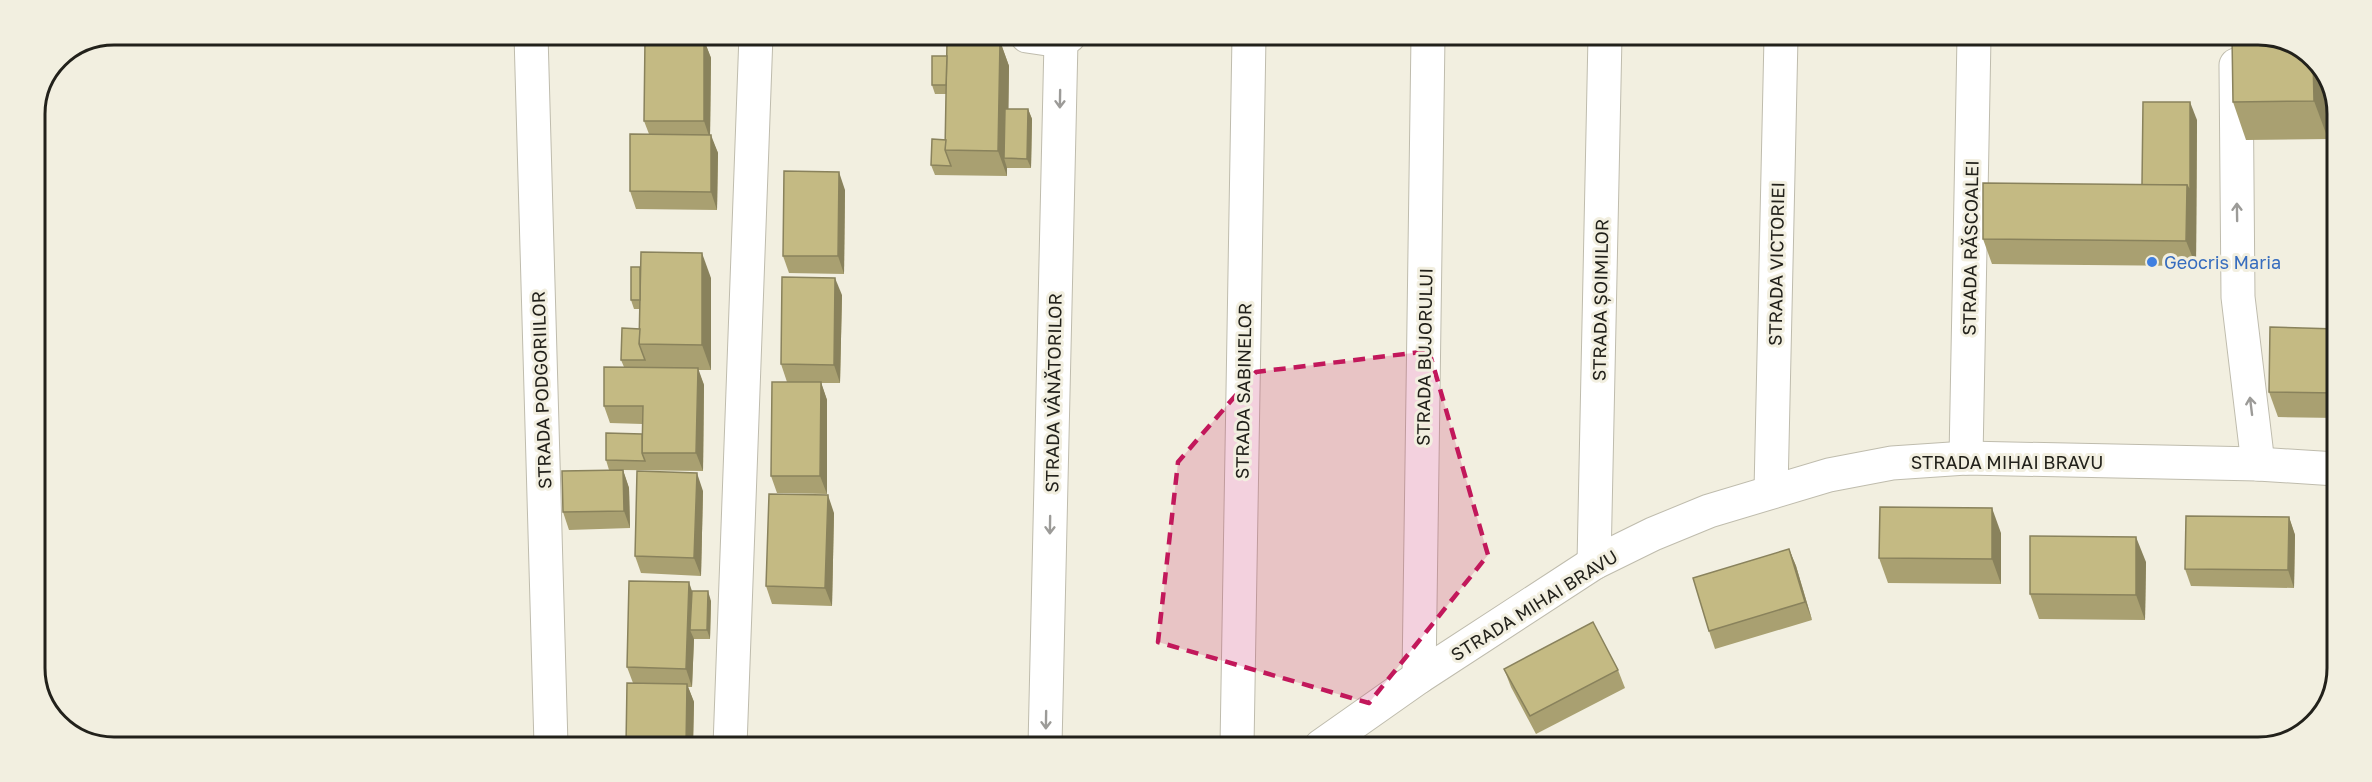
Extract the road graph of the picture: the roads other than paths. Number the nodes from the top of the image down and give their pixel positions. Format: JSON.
{"nodes":[{"id":1,"x":531,"y":45,"type":"edge"},
{"id":2,"x":756,"y":45,"type":"edge"},
{"id":3,"x":1065,"y":45,"type":"edge"},
{"id":4,"x":1249,"y":45,"type":"edge"},
{"id":5,"x":1428,"y":45,"type":"edge"},
{"id":6,"x":1605,"y":45,"type":"edge"},
{"id":7,"x":1781,"y":45,"type":"edge"},
{"id":8,"x":1974,"y":45,"type":"edge"},
{"id":9,"x":2235,"y":45,"type":"edge"},
{"id":10,"x":1966,"y":458,"type":"junction"},
{"id":11,"x":2258,"y":464,"type":"junction"},
{"id":12,"x":2327,"y":468,"type":"edge"},
{"id":13,"x":1771,"y":491,"type":"junction"},
{"id":14,"x":1594,"y":563,"type":"junction"},
{"id":15,"x":1419,"y":677,"type":"junction"},
{"id":16,"x":551,"y":737,"type":"edge"},
{"id":17,"x":728,"y":737,"type":"edge"},
{"id":18,"x":1045,"y":737,"type":"edge"},
{"id":19,"x":1237,"y":737,"type":"edge"},
{"id":20,"x":1334,"y":737,"type":"edge"}],
"edges":[{"from":1,"to":16,"type":"street","name":"STRADA PODGORIILOR"},
{"from":2,"to":17,"type":"street"},
{"from":3,"to":18,"type":"street","name":"STRADA VÂNĂTORILOR","one_way":true},
{"from":4,"to":19,"type":"street","name":"STRADA SABINELOR"},
{"from":5,"to":15,"type":"street","name":"STRADA BUJORULUI"},
{"from":6,"to":14,"type":"street","name":"STRADA ȘOIMILOR"},
{"from":7,"to":13,"type":"street","name":"STRADA VICTORIEI"},
{"from":8,"to":10,"type":"street","name":"STRADA RĂSCOALEI"},
{"from":11,"to":9,"type":"street","one_way":true},
{"from":10,"to":11,"type":"street","name":"STRADA MIHAI BRAVU"},
{"from":10,"to":13,"type":"street","name":"STRADA MIHAI BRAVU"},
{"from":11,"to":12,"type":"street","name":"STRADA MIHAI BRAVU"},
{"from":13,"to":14,"type":"street","name":"STRADA MIHAI BRAVU"},
{"from":14,"to":15,"type":"street","name":"STRADA MIHAI BRAVU"},
{"from":15,"to":20,"type":"street","name":"STRADA MIHAI BRAVU"}]}
